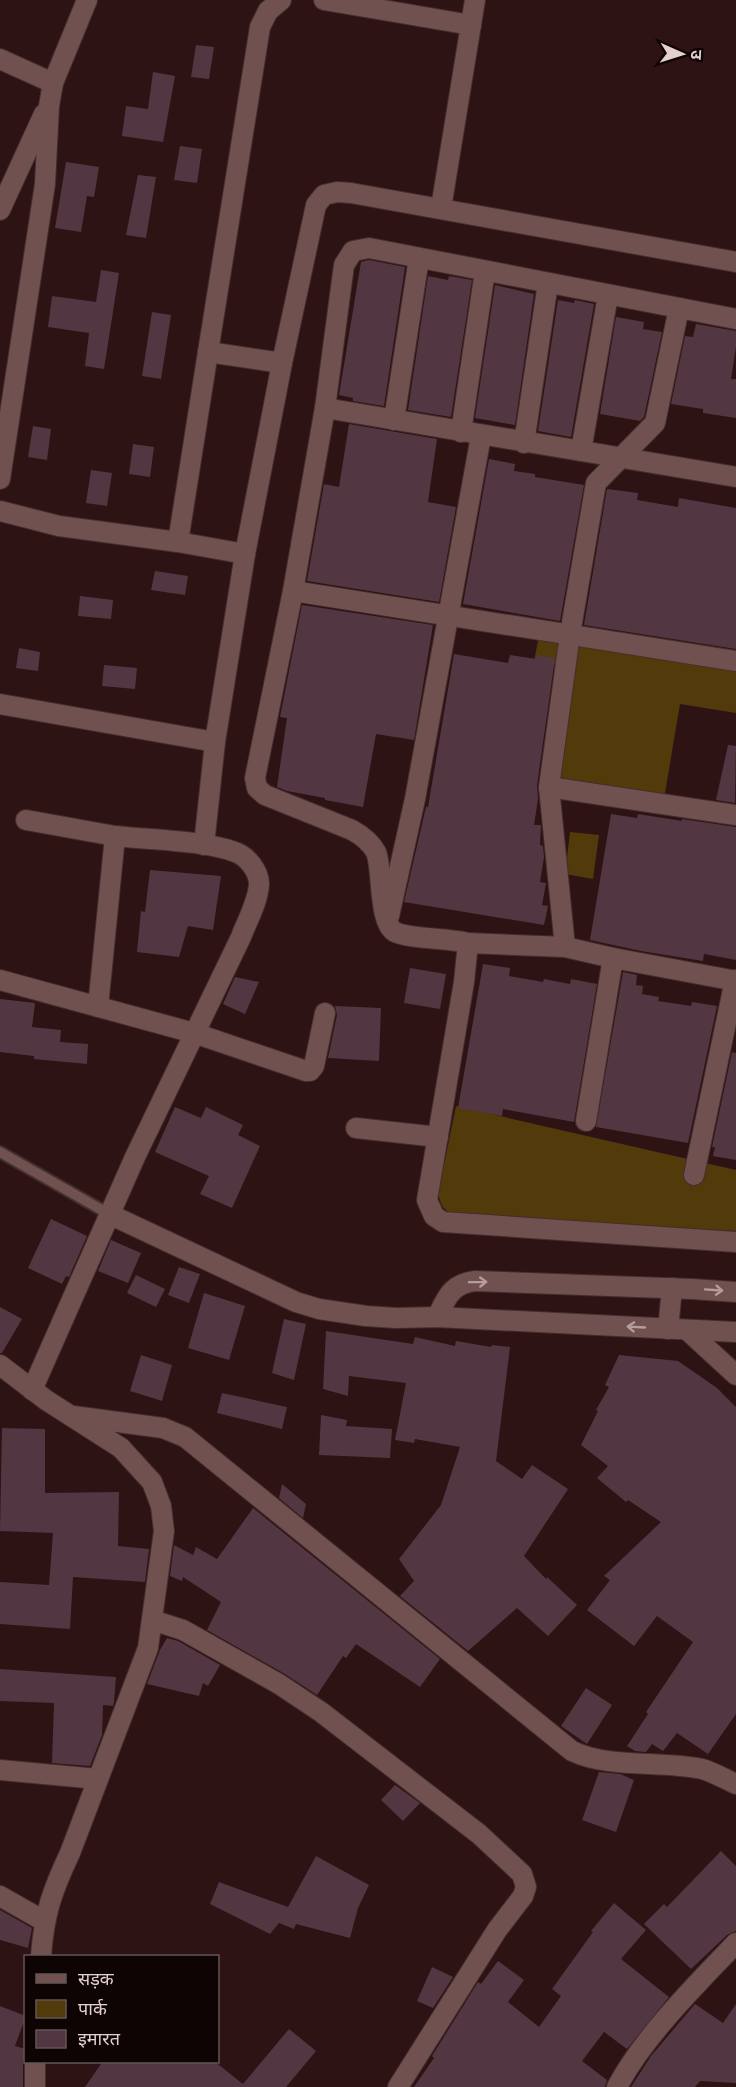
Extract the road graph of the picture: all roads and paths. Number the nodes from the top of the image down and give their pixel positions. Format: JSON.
{"nodes":[{"id":1,"x":87,"y":0,"type":"edge"},
{"id":2,"x":281,"y":0,"type":"edge"},
{"id":3,"x":324,"y":0,"type":"edge"},
{"id":4,"x":475,"y":0,"type":"edge"},
{"id":5,"x":471,"y":25,"type":"junction"},
{"id":6,"x":0,"y":59,"type":"edge"},
{"id":7,"x":53,"y":83,"type":"junction"},
{"id":8,"x":49,"y":105,"type":"junction"},
{"id":9,"x":441,"y":208,"type":"junction"},
{"id":10,"x":0,"y":210,"type":"edge"},
{"id":11,"x":419,"y":258,"type":"junction"},
{"id":12,"x":736,"y":262,"type":"edge"},
{"id":13,"x":485,"y":271,"type":"junction"},
{"id":14,"x":548,"y":283,"type":"junction"},
{"id":15,"x":608,"y":295,"type":"junction"},
{"id":16,"x":679,"y":308,"type":"junction"},
{"id":17,"x":736,"y":319,"type":"edge"},
{"id":18,"x":208,"y":352,"type":"junction"},
{"id":19,"x":282,"y":363,"type":"junction"},
{"id":20,"x":325,"y":408,"type":"junction"},
{"id":21,"x":394,"y":420,"type":"junction"},
{"id":22,"x":461,"y":432,"type":"junction"},
{"id":23,"x":481,"y":436,"type":"junction"},
{"id":24,"x":524,"y":443,"type":"junction"},
{"id":25,"x":580,"y":451,"type":"junction"},
{"id":26,"x":620,"y":457,"type":"junction"},
{"id":27,"x":736,"y":477,"type":"edge"},
{"id":28,"x":0,"y":479,"type":"edge"},
{"id":29,"x":0,"y":512,"type":"edge"},
{"id":30,"x":178,"y":542,"type":"junction"},
{"id":31,"x":245,"y":554,"type":"junction"},
{"id":32,"x":293,"y":591,"type":"junction"},
{"id":33,"x":449,"y":616,"type":"junction"},
{"id":34,"x":570,"y":634,"type":"junction"},
{"id":35,"x":736,"y":661,"type":"edge"},
{"id":36,"x":0,"y":704,"type":"edge"},
{"id":37,"x":215,"y":742,"type":"junction"},
{"id":38,"x":549,"y":787,"type":"junction"},
{"id":39,"x":736,"y":815,"type":"edge"},
{"id":40,"x":26,"y":820,"type":"dead end"},
{"id":41,"x":115,"y":836,"type":"junction"},
{"id":42,"x":204,"y":845,"type":"junction"},
{"id":43,"x":388,"y":923,"type":"junction"},
{"id":44,"x":468,"y":943,"type":"junction"},
{"id":45,"x":565,"y":947,"type":"junction"},
{"id":46,"x":613,"y":958,"type":"junction"},
{"id":47,"x":0,"y":980,"type":"edge"},
{"id":48,"x":736,"y":980,"type":"edge"},
{"id":49,"x":98,"y":1007,"type":"junction"},
{"id":50,"x":325,"y":1013,"type":"dead end"},
{"id":51,"x":194,"y":1033,"type":"junction"},
{"id":52,"x":586,"y":1121,"type":"dead end"},
{"id":53,"x":356,"y":1128,"type":"dead end"},
{"id":54,"x":438,"y":1137,"type":"junction"},
{"id":55,"x":0,"y":1152,"type":"edge"},
{"id":56,"x":694,"y":1175,"type":"dead end"},
{"id":57,"x":109,"y":1214,"type":"junction"},
{"id":58,"x":736,"y":1242,"type":"edge"},
{"id":59,"x":672,"y":1288,"type":"junction"},
{"id":60,"x":736,"y":1292,"type":"edge"},
{"id":61,"x":437,"y":1317,"type":"junction"},
{"id":62,"x":678,"y":1329,"type":"junction"},
{"id":63,"x":736,"y":1332,"type":"edge"},
{"id":64,"x":0,"y":1365,"type":"edge"},
{"id":65,"x":736,"y":1375,"type":"edge"},
{"id":66,"x":32,"y":1390,"type":"junction"},
{"id":67,"x":73,"y":1416,"type":"junction"},
{"id":68,"x":152,"y":1620,"type":"junction"},
{"id":69,"x":0,"y":1770,"type":"edge"},
{"id":70,"x":99,"y":1779,"type":"junction"},
{"id":71,"x":736,"y":1784,"type":"edge"},
{"id":72,"x":0,"y":1896,"type":"edge"},
{"id":73,"x":44,"y":1921,"type":"junction"},
{"id":74,"x":736,"y":1943,"type":"edge"},
{"id":75,"x":41,"y":1955,"type":"edge"},
{"id":76,"x":35,"y":2063,"type":"edge"},
{"id":77,"x":35,"y":2087,"type":"edge"},
{"id":78,"x":398,"y":2087,"type":"edge"},
{"id":79,"x":617,"y":2087,"type":"edge"}],
"edges":[{"from":1,"to":7,"type":"street"},
{"from":2,"to":18,"type":"street"},
{"from":3,"to":5,"type":"street"},
{"from":4,"to":5,"type":"street"},
{"from":5,"to":9,"type":"street"},
{"from":6,"to":7,"type":"street"},
{"from":7,"to":8,"type":"street"},
{"from":8,"to":10,"type":"street"},
{"from":8,"to":28,"type":"street"},
{"from":9,"to":12,"type":"street"},
{"from":9,"to":19,"type":"street"},
{"from":11,"to":13,"type":"street"},
{"from":11,"to":20,"type":"street"},
{"from":11,"to":21,"type":"street"},
{"from":13,"to":14,"type":"street"},
{"from":13,"to":22,"type":"street"},
{"from":14,"to":15,"type":"street"},
{"from":14,"to":24,"type":"street"},
{"from":15,"to":16,"type":"street"},
{"from":15,"to":25,"type":"street"},
{"from":16,"to":17,"type":"street"},
{"from":16,"to":26,"type":"street"},
{"from":18,"to":19,"type":"street"},
{"from":18,"to":30,"type":"street"},
{"from":19,"to":31,"type":"street"},
{"from":20,"to":21,"type":"street"},
{"from":20,"to":32,"type":"street"},
{"from":21,"to":22,"type":"street"},
{"from":22,"to":23,"type":"street"},
{"from":23,"to":24,"type":"street"},
{"from":23,"to":33,"type":"street"},
{"from":24,"to":25,"type":"street"},
{"from":25,"to":26,"type":"street"},
{"from":26,"to":27,"type":"street"},
{"from":26,"to":34,"type":"street"},
{"from":29,"to":30,"type":"street"},
{"from":30,"to":31,"type":"street"},
{"from":31,"to":37,"type":"street"},
{"from":32,"to":33,"type":"street"},
{"from":32,"to":43,"type":"street"},
{"from":33,"to":34,"type":"street"},
{"from":33,"to":43,"type":"street"},
{"from":34,"to":35,"type":"street"},
{"from":34,"to":38,"type":"street"},
{"from":36,"to":37,"type":"street"},
{"from":37,"to":42,"type":"street"},
{"from":38,"to":39,"type":"street"},
{"from":38,"to":45,"type":"street"},
{"from":40,"to":41,"type":"street"},
{"from":41,"to":42,"type":"street"},
{"from":41,"to":49,"type":"street"},
{"from":42,"to":51,"type":"street"},
{"from":43,"to":44,"type":"street"},
{"from":44,"to":45,"type":"street"},
{"from":44,"to":54,"type":"street"},
{"from":45,"to":46,"type":"street"},
{"from":46,"to":48,"type":"street"},
{"from":46,"to":52,"type":"street"},
{"from":47,"to":49,"type":"street"},
{"from":48,"to":56,"type":"street"},
{"from":49,"to":51,"type":"street"},
{"from":50,"to":51,"type":"street"},
{"from":51,"to":57,"type":"street"},
{"from":53,"to":54,"type":"street"},
{"from":54,"to":58,"type":"street"},
{"from":55,"to":57,"type":"lane"},
{"from":57,"to":61,"type":"street"},
{"from":57,"to":66,"type":"street"},
{"from":59,"to":60,"type":"street","one_way":true},
{"from":61,"to":59,"type":"street","one_way":true},
{"from":59,"to":62,"type":"street"},
{"from":62,"to":61,"type":"street","one_way":true},
{"from":62,"to":63,"type":"street"},
{"from":62,"to":65,"type":"street"},
{"from":64,"to":66,"type":"street"},
{"from":66,"to":67,"type":"street"},
{"from":67,"to":68,"type":"street"},
{"from":67,"to":71,"type":"street"},
{"from":68,"to":70,"type":"street"},
{"from":68,"to":78,"type":"street"},
{"from":69,"to":70,"type":"street"},
{"from":70,"to":73,"type":"street"},
{"from":72,"to":73,"type":"street"},
{"from":73,"to":75,"type":"street"},
{"from":74,"to":79,"type":"street"},
{"from":76,"to":77,"type":"street"}]}
